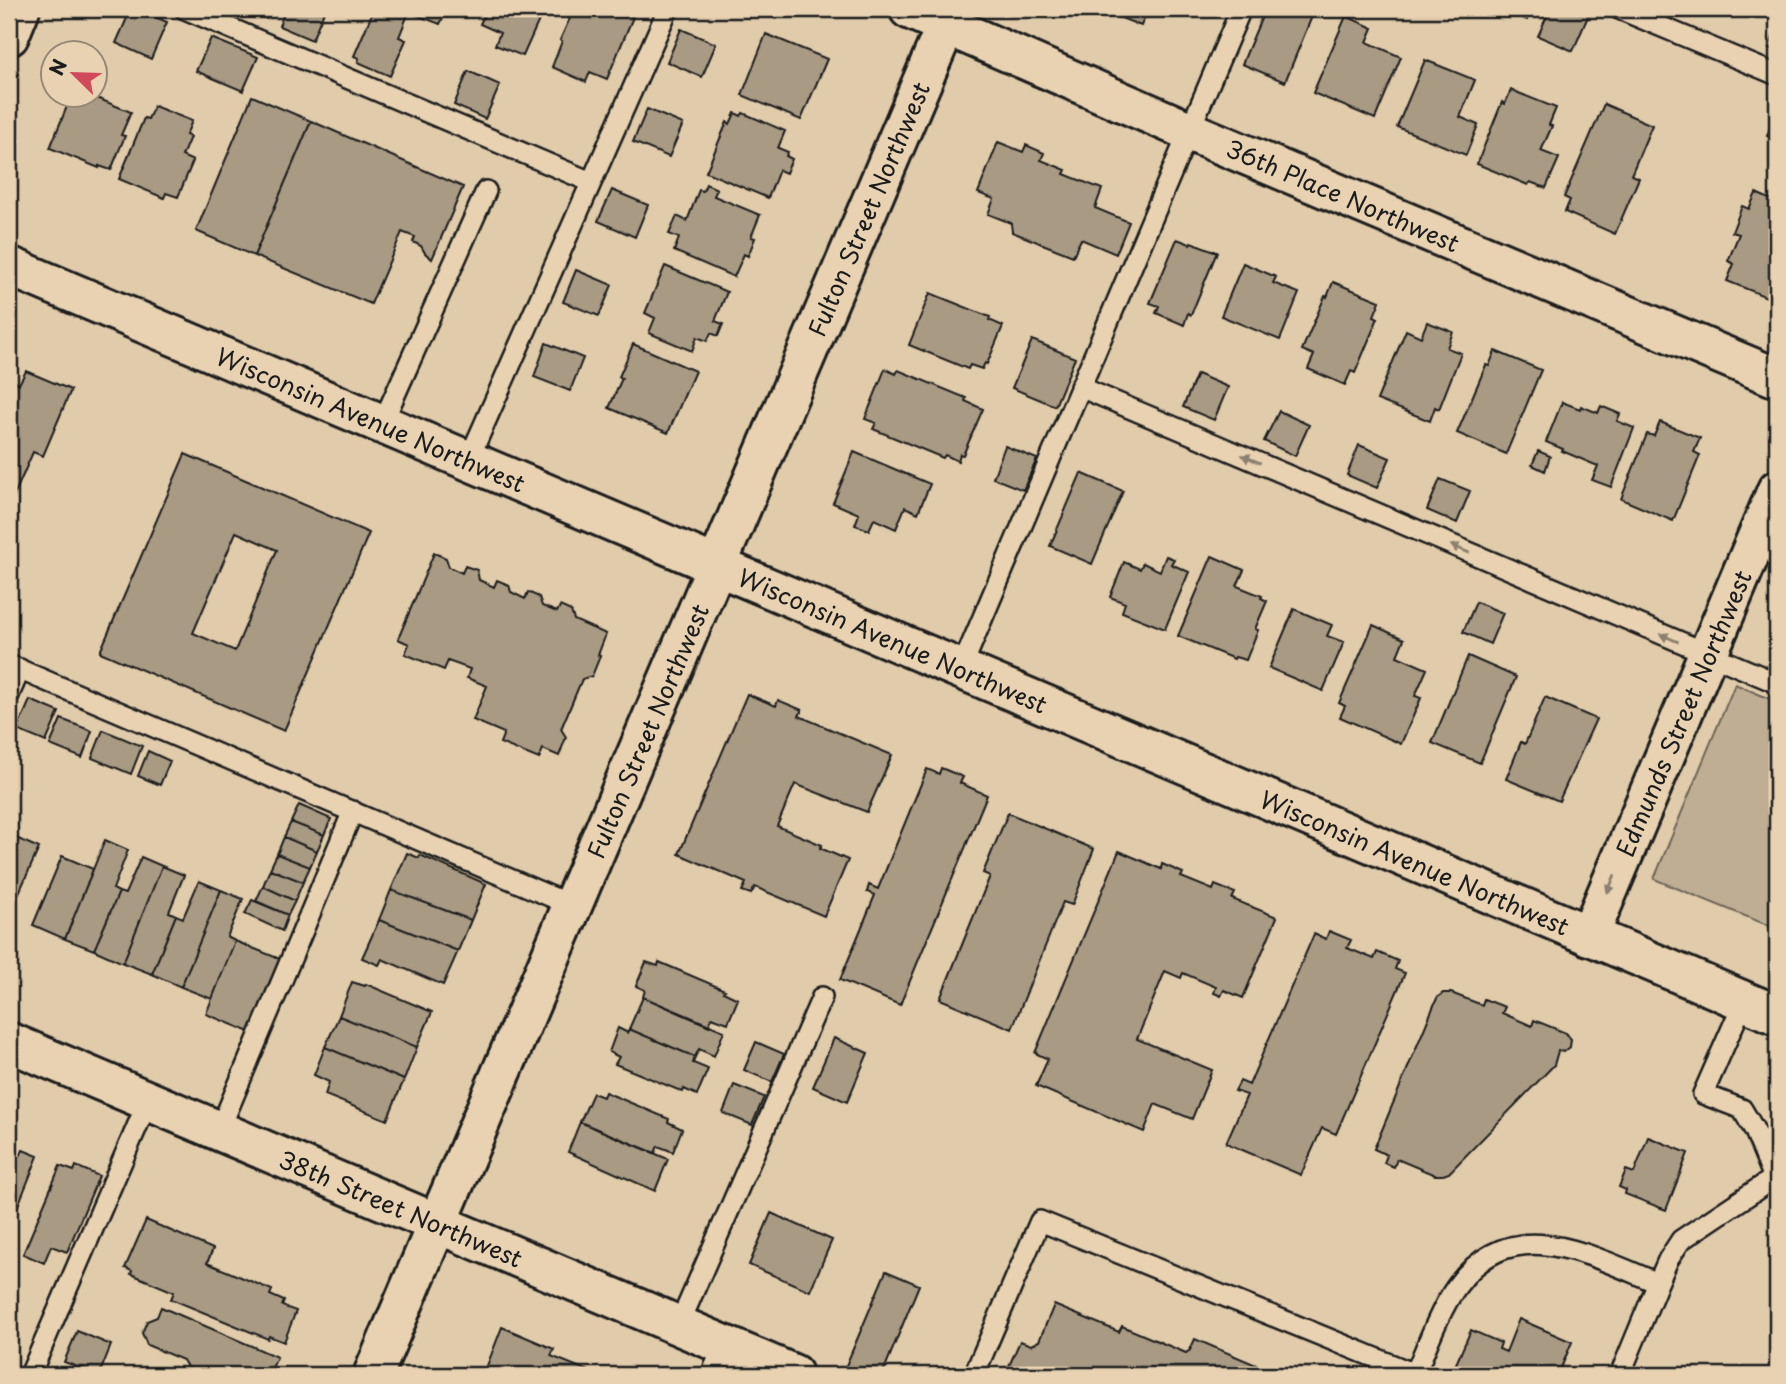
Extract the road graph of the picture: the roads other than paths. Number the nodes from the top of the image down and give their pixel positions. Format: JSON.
{"nodes":[{"id":1,"x":20,"y":9,"type":"edge"},
{"id":2,"x":186,"y":9,"type":"edge"},
{"id":3,"x":668,"y":9,"type":"edge"},
{"id":4,"x":909,"y":9,"type":"edge"},
{"id":5,"x":1241,"y":9,"type":"edge"},
{"id":6,"x":1619,"y":9,"type":"edge"},
{"id":7,"x":950,"y":16,"type":"edge"},
{"id":8,"x":9,"y":36,"type":"edge"},
{"id":9,"x":1777,"y":75,"type":"edge"},
{"id":10,"x":1189,"y":131,"type":"junction"},
{"id":11,"x":591,"y":182,"type":"junction"},
{"id":12,"x":486,"y":191,"type":"dead end"},
{"id":13,"x":9,"y":266,"type":"edge"},
{"id":14,"x":1777,"y":378,"type":"edge"},
{"id":15,"x":1080,"y":387,"type":"junction"},
{"id":16,"x":382,"y":424,"type":"junction"},
{"id":17,"x":468,"y":461,"type":"junction"},
{"id":18,"x":1777,"y":491,"type":"edge"},
{"id":19,"x":717,"y":565,"type":"junction"},
{"id":20,"x":1708,"y":655,"type":"junction"},
{"id":21,"x":14,"y":667,"type":"edge"},
{"id":22,"x":961,"y":669,"type":"junction"},
{"id":23,"x":1777,"y":683,"type":"edge"},
{"id":24,"x":9,"y":695,"type":"edge"},
{"id":25,"x":353,"y":811,"type":"junction"},
{"id":26,"x":573,"y":906,"type":"junction"},
{"id":27,"x":1590,"y":936,"type":"junction"},
{"id":28,"x":822,"y":997,"type":"dead end"},
{"id":29,"x":1761,"y":1008,"type":"edge"},
{"id":30,"x":9,"y":1042,"type":"edge"},
{"id":31,"x":148,"y":1101,"type":"junction"},
{"id":32,"x":219,"y":1131,"type":"junction"},
{"id":33,"x":438,"y":1223,"type":"junction"},
{"id":34,"x":1658,"y":1283,"type":"junction"},
{"id":35,"x":678,"y":1325,"type":"junction"},
{"id":36,"x":718,"y":1360,"type":"edge"},
{"id":37,"x":793,"y":1374,"type":"edge"},
{"id":38,"x":30,"y":1375,"type":"edge"},
{"id":39,"x":373,"y":1375,"type":"edge"},
{"id":40,"x":974,"y":1375,"type":"edge"},
{"id":41,"x":1620,"y":1375,"type":"edge"}],
"edges":[{"from":1,"to":8,"type":"street"},
{"from":2,"to":11,"type":"lane"},
{"from":3,"to":11,"type":"lane"},
{"from":4,"to":7,"type":"street","name":"36th Place Northwest"},
{"from":5,"to":10,"type":"lane"},
{"from":6,"to":9,"type":"lane"},
{"from":7,"to":10,"type":"street","name":"36th Place Northwest"},
{"from":7,"to":19,"type":"street","name":"Fulton Street Northwest"},
{"from":10,"to":14,"type":"street","name":"36th Place Northwest"},
{"from":10,"to":15,"type":"lane"},
{"from":11,"to":17,"type":"lane"},
{"from":12,"to":16,"type":"lane"},
{"from":13,"to":16,"type":"street","name":"Wisconsin Avenue Northwest"},
{"from":20,"to":15,"type":"lane","one_way":true},
{"from":15,"to":22,"type":"lane"},
{"from":16,"to":17,"type":"street","name":"Wisconsin Avenue Northwest"},
{"from":17,"to":19,"type":"street","name":"Wisconsin Avenue Northwest"},
{"from":18,"to":20,"type":"street","name":"Edmunds Street Northwest"},
{"from":19,"to":22,"type":"street","name":"Wisconsin Avenue Northwest"},
{"from":19,"to":26,"type":"street","name":"Fulton Street Northwest"},
{"from":20,"to":23,"type":"lane"},
{"from":20,"to":27,"type":"street","name":"Edmunds Street Northwest","one_way":true},
{"from":21,"to":24,"type":"lane"},
{"from":21,"to":25,"type":"lane"},
{"from":22,"to":27,"type":"street","name":"Wisconsin Avenue Northwest"},
{"from":25,"to":26,"type":"lane"},
{"from":25,"to":32,"type":"lane"},
{"from":26,"to":33,"type":"street","name":"Fulton Street Northwest"},
{"from":27,"to":29,"type":"street","name":"Wisconsin Avenue Northwest"},
{"from":28,"to":35,"type":"lane"},
{"from":29,"to":34,"type":"lane"},
{"from":30,"to":31,"type":"street","name":"38th Street Northwest"},
{"from":31,"to":32,"type":"street","name":"38th Street Northwest"},
{"from":31,"to":38,"type":"lane"},
{"from":32,"to":33,"type":"street","name":"38th Street Northwest"},
{"from":33,"to":35,"type":"street","name":"38th Street Northwest"},
{"from":33,"to":39,"type":"street","name":"Fulton Street Northwest"},
{"from":34,"to":40,"type":"lane"},
{"from":34,"to":41,"type":"lane"},
{"from":35,"to":36,"type":"street","name":"38th Street Northwest"},
{"from":36,"to":37,"type":"street","name":"38th Street Northwest"}]}
